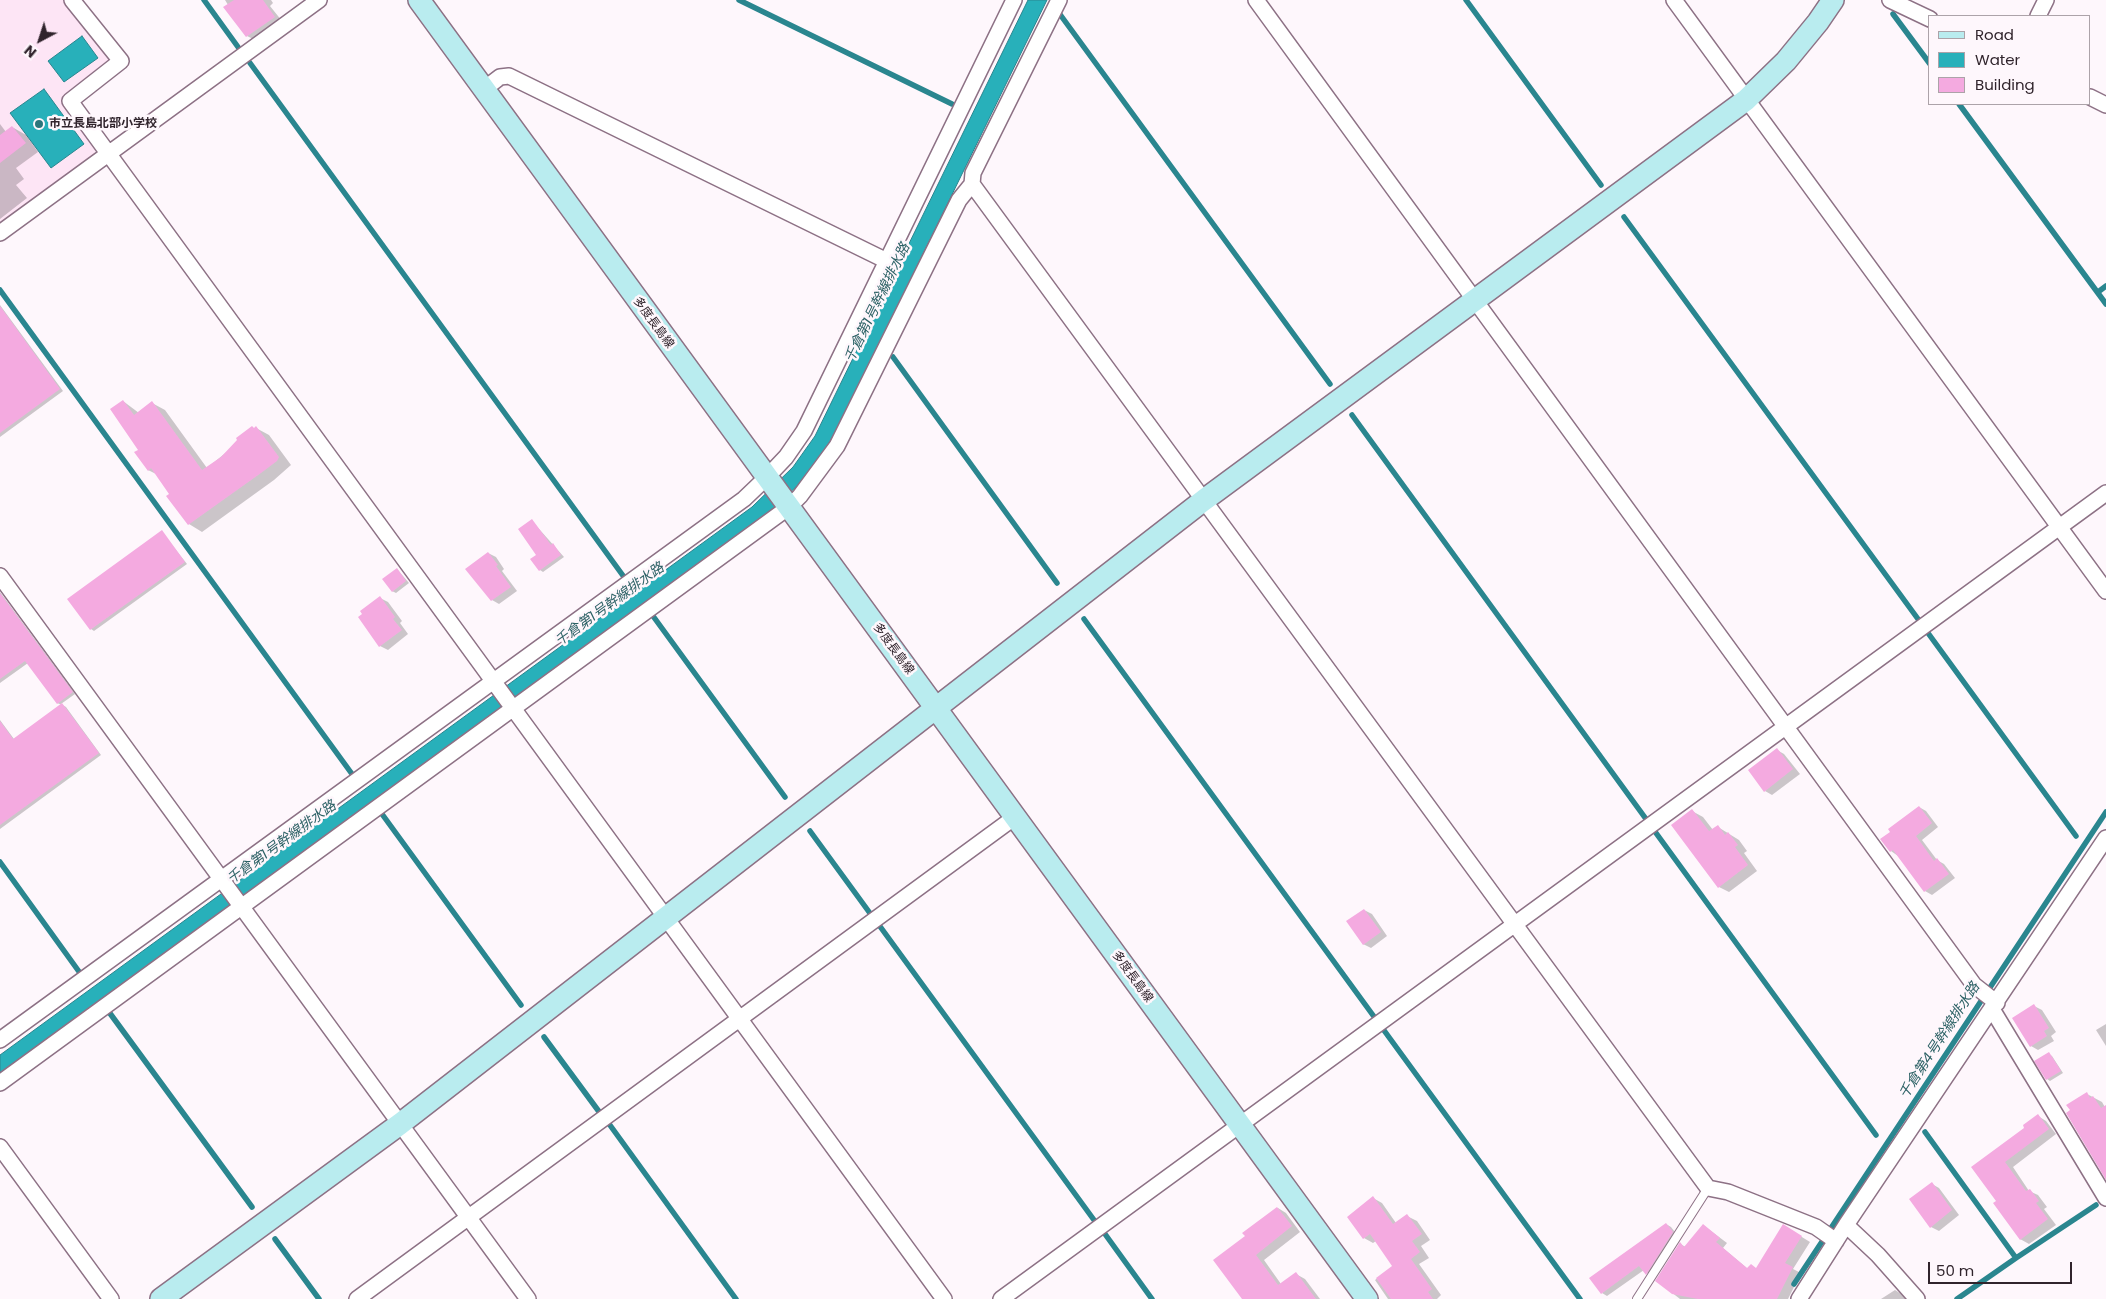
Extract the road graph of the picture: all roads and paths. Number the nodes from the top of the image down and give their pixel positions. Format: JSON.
{"nodes":[{"id":1,"x":72,"y":0,"type":"edge"},
{"id":2,"x":319,"y":0,"type":"edge"},
{"id":3,"x":418,"y":0,"type":"edge"},
{"id":4,"x":1014,"y":0,"type":"edge"},
{"id":5,"x":1059,"y":0,"type":"edge"},
{"id":6,"x":1256,"y":0,"type":"edge"},
{"id":7,"x":1674,"y":0,"type":"edge"},
{"id":8,"x":1833,"y":0,"type":"edge"},
{"id":9,"x":1890,"y":0,"type":"edge"},
{"id":10,"x":2046,"y":0,"type":"edge"},
{"id":11,"x":2038,"y":15,"type":"edge"},
{"id":12,"x":1928,"y":18,"type":"edge"},
{"id":13,"x":483,"y":90,"type":"junction"},
{"id":14,"x":2091,"y":98,"type":"edge"},
{"id":15,"x":1746,"y":100,"type":"junction"},
{"id":16,"x":2106,"y":106,"type":"edge"},
{"id":17,"x":109,"y":153,"type":"junction"},
{"id":18,"x":972,"y":184,"type":"junction"},
{"id":19,"x":0,"y":233,"type":"edge"},
{"id":20,"x":887,"y":261,"type":"junction"},
{"id":21,"x":1476,"y":300,"type":"junction"},
{"id":22,"x":768,"y":479,"type":"junction"},
{"id":23,"x":2106,"y":493,"type":"edge"},
{"id":24,"x":1204,"y":500,"type":"junction"},
{"id":25,"x":788,"y":505,"type":"junction"},
{"id":26,"x":2059,"y":528,"type":"junction"},
{"id":27,"x":0,"y":576,"type":"edge"},
{"id":28,"x":2106,"y":591,"type":"edge"},
{"id":29,"x":496,"y":683,"type":"junction"},
{"id":30,"x":513,"y":706,"type":"junction"},
{"id":31,"x":936,"y":709,"type":"junction"},
{"id":32,"x":1787,"y":728,"type":"junction"},
{"id":33,"x":1015,"y":817,"type":"junction"},
{"id":34,"x":2106,"y":838,"type":"edge"},
{"id":35,"x":224,"y":881,"type":"junction"},
{"id":36,"x":241,"y":905,"type":"junction"},
{"id":37,"x":666,"y":917,"type":"junction"},
{"id":38,"x":1514,"y":924,"type":"junction"},
{"id":39,"x":1993,"y":1004,"type":"junction"},
{"id":40,"x":740,"y":1019,"type":"junction"},
{"id":41,"x":0,"y":1040,"type":"edge"},
{"id":42,"x":0,"y":1083,"type":"edge"},
{"id":43,"x":400,"y":1124,"type":"junction"},
{"id":44,"x":1240,"y":1125,"type":"junction"},
{"id":45,"x":0,"y":1146,"type":"edge"},
{"id":46,"x":1708,"y":1188,"type":"junction"},
{"id":47,"x":2106,"y":1198,"type":"edge"},
{"id":48,"x":468,"y":1217,"type":"junction"},
{"id":49,"x":1846,"y":1225,"type":"junction"},
{"id":50,"x":1834,"y":1240,"type":"junction"},
{"id":51,"x":111,"y":1299,"type":"edge"},
{"id":52,"x":160,"y":1299,"type":"edge"},
{"id":53,"x":357,"y":1299,"type":"edge"},
{"id":54,"x":528,"y":1299,"type":"edge"},
{"id":55,"x":944,"y":1299,"type":"edge"},
{"id":56,"x":1001,"y":1299,"type":"edge"},
{"id":57,"x":1367,"y":1299,"type":"edge"},
{"id":58,"x":1637,"y":1299,"type":"edge"},
{"id":59,"x":1799,"y":1299,"type":"edge"},
{"id":60,"x":1917,"y":1299,"type":"edge"}],
"edges":[{"from":1,"to":17,"type":"street"},
{"from":2,"to":17,"type":"street"},
{"from":3,"to":13,"type":"street","name":"多度長島線"},
{"from":4,"to":20,"type":"street"},
{"from":5,"to":18,"type":"street"},
{"from":6,"to":21,"type":"street"},
{"from":7,"to":15,"type":"street"},
{"from":8,"to":15,"type":"street"},
{"from":9,"to":12,"type":"street"},
{"from":10,"to":11,"type":"street"},
{"from":13,"to":20,"type":"street"},
{"from":13,"to":22,"type":"street","name":"多度長島線"},
{"from":14,"to":16,"type":"street"},
{"from":15,"to":21,"type":"street"},
{"from":15,"to":26,"type":"street"},
{"from":17,"to":19,"type":"street"},
{"from":17,"to":29,"type":"street"},
{"from":18,"to":24,"type":"street"},
{"from":18,"to":25,"type":"street"},
{"from":20,"to":22,"type":"street"},
{"from":21,"to":24,"type":"street"},
{"from":21,"to":32,"type":"street"},
{"from":22,"to":25,"type":"street","name":"多度長島線"},
{"from":22,"to":29,"type":"street"},
{"from":23,"to":26,"type":"street"},
{"from":24,"to":31,"type":"street"},
{"from":24,"to":38,"type":"street"},
{"from":25,"to":30,"type":"street"},
{"from":25,"to":31,"type":"street","name":"多度長島線"},
{"from":26,"to":28,"type":"street"},
{"from":26,"to":32,"type":"street"},
{"from":27,"to":35,"type":"street"},
{"from":29,"to":30,"type":"street"},
{"from":29,"to":35,"type":"street"},
{"from":30,"to":36,"type":"street"},
{"from":30,"to":37,"type":"street"},
{"from":31,"to":33,"type":"street","name":"多度長島線"},
{"from":31,"to":37,"type":"street"},
{"from":32,"to":38,"type":"street"},
{"from":32,"to":39,"type":"street"},
{"from":33,"to":40,"type":"street"},
{"from":33,"to":44,"type":"street","name":"多度長島線"},
{"from":34,"to":39,"type":"street"},
{"from":35,"to":36,"type":"street"},
{"from":35,"to":41,"type":"street"},
{"from":36,"to":42,"type":"street"},
{"from":36,"to":43,"type":"street"},
{"from":37,"to":40,"type":"street"},
{"from":37,"to":43,"type":"street"},
{"from":38,"to":44,"type":"street"},
{"from":38,"to":46,"type":"street"},
{"from":39,"to":47,"type":"street"},
{"from":39,"to":49,"type":"street"},
{"from":40,"to":48,"type":"street"},
{"from":40,"to":55,"type":"street"},
{"from":43,"to":48,"type":"street"},
{"from":43,"to":52,"type":"street"},
{"from":44,"to":56,"type":"street"},
{"from":44,"to":57,"type":"street","name":"多度長島線"},
{"from":45,"to":51,"type":"street"},
{"from":46,"to":50,"type":"street"},
{"from":46,"to":58,"type":"lane"},
{"from":48,"to":53,"type":"street"},
{"from":48,"to":54,"type":"street"},
{"from":49,"to":50,"type":"street"},
{"from":49,"to":60,"type":"street"},
{"from":50,"to":59,"type":"street"}]}
